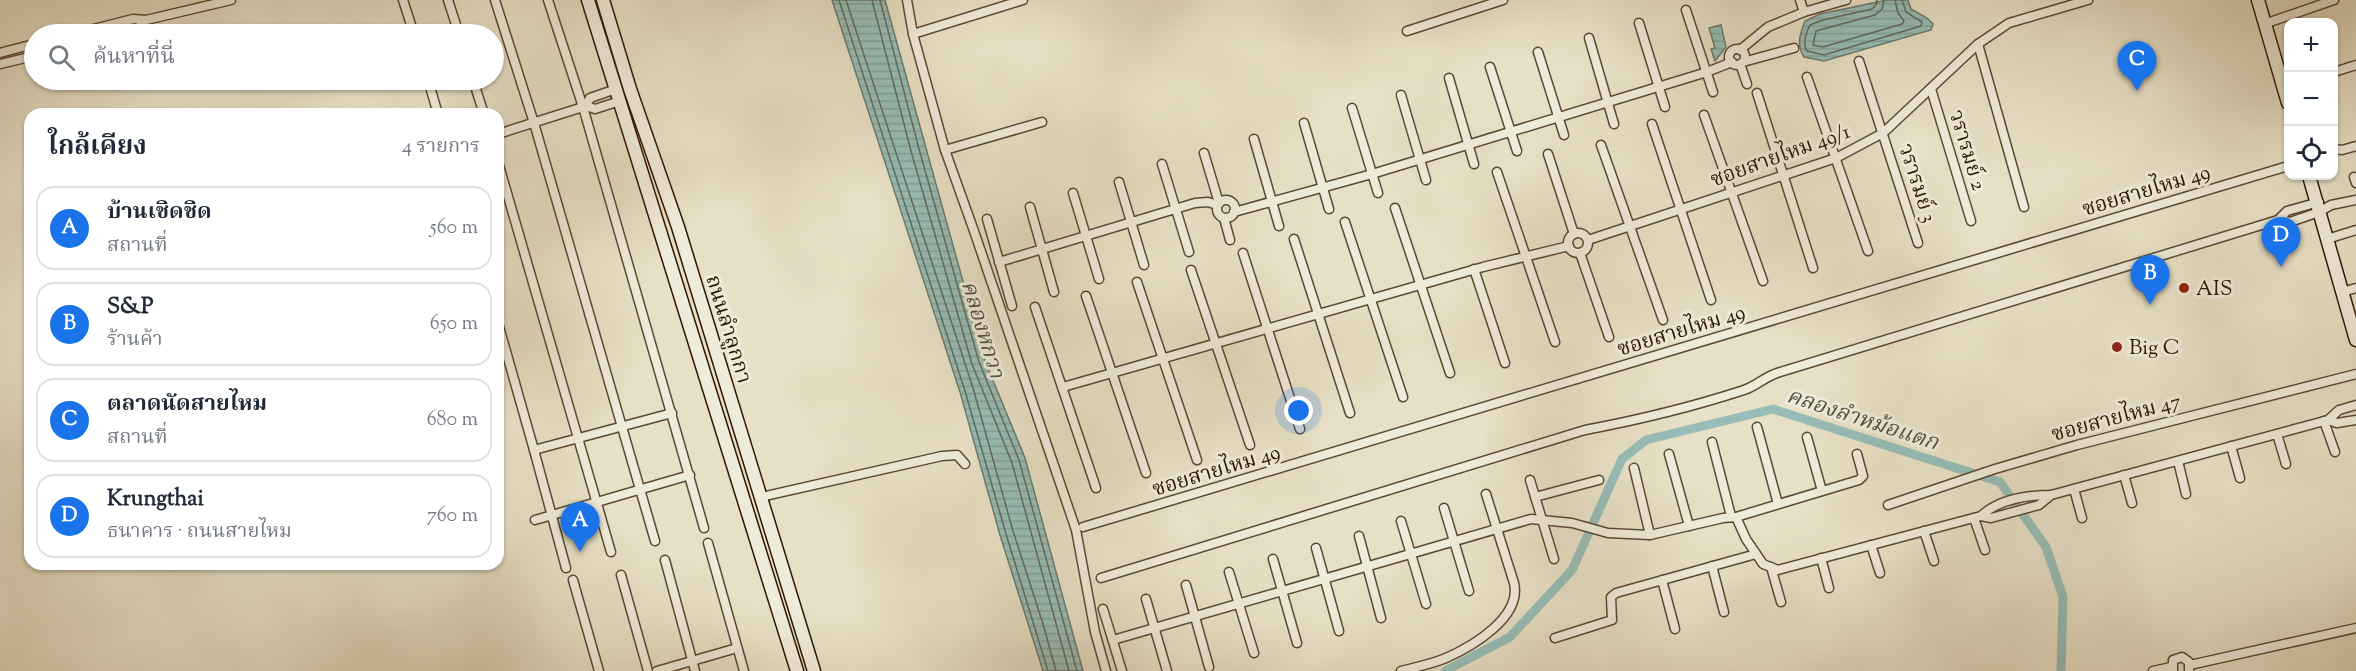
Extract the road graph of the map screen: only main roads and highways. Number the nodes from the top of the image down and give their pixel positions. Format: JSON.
{"nodes":[{"id":1,"x":588,"y":0,"type":"edge"},
{"id":2,"x":603,"y":0,"type":"edge"},
{"id":3,"x":2258,"y":0,"type":"edge"},
{"id":4,"x":2284,"y":79,"type":"edge"},
{"id":5,"x":2310,"y":180,"type":"edge"},
{"id":6,"x":2356,"y":340,"type":"edge"},
{"id":7,"x":726,"y":382,"type":"junction"},
{"id":8,"x":708,"y":388,"type":"junction"},
{"id":9,"x":797,"y":671,"type":"edge"},
{"id":10,"x":814,"y":671,"type":"edge"}],
"edges":[{"from":1,"to":8,"type":"main road","name":"ถนนลำลูกกา"},
{"from":2,"to":7,"type":"main road","name":"ถนนลำลูกกา"},
{"from":3,"to":4,"type":"main road"},
{"from":5,"to":6,"type":"main road"},
{"from":7,"to":8,"type":"main road"},
{"from":7,"to":10,"type":"main road","name":"ถนนลำลูกกา"},
{"from":8,"to":9,"type":"main road","name":"ถนนลำลูกกา"}]}
